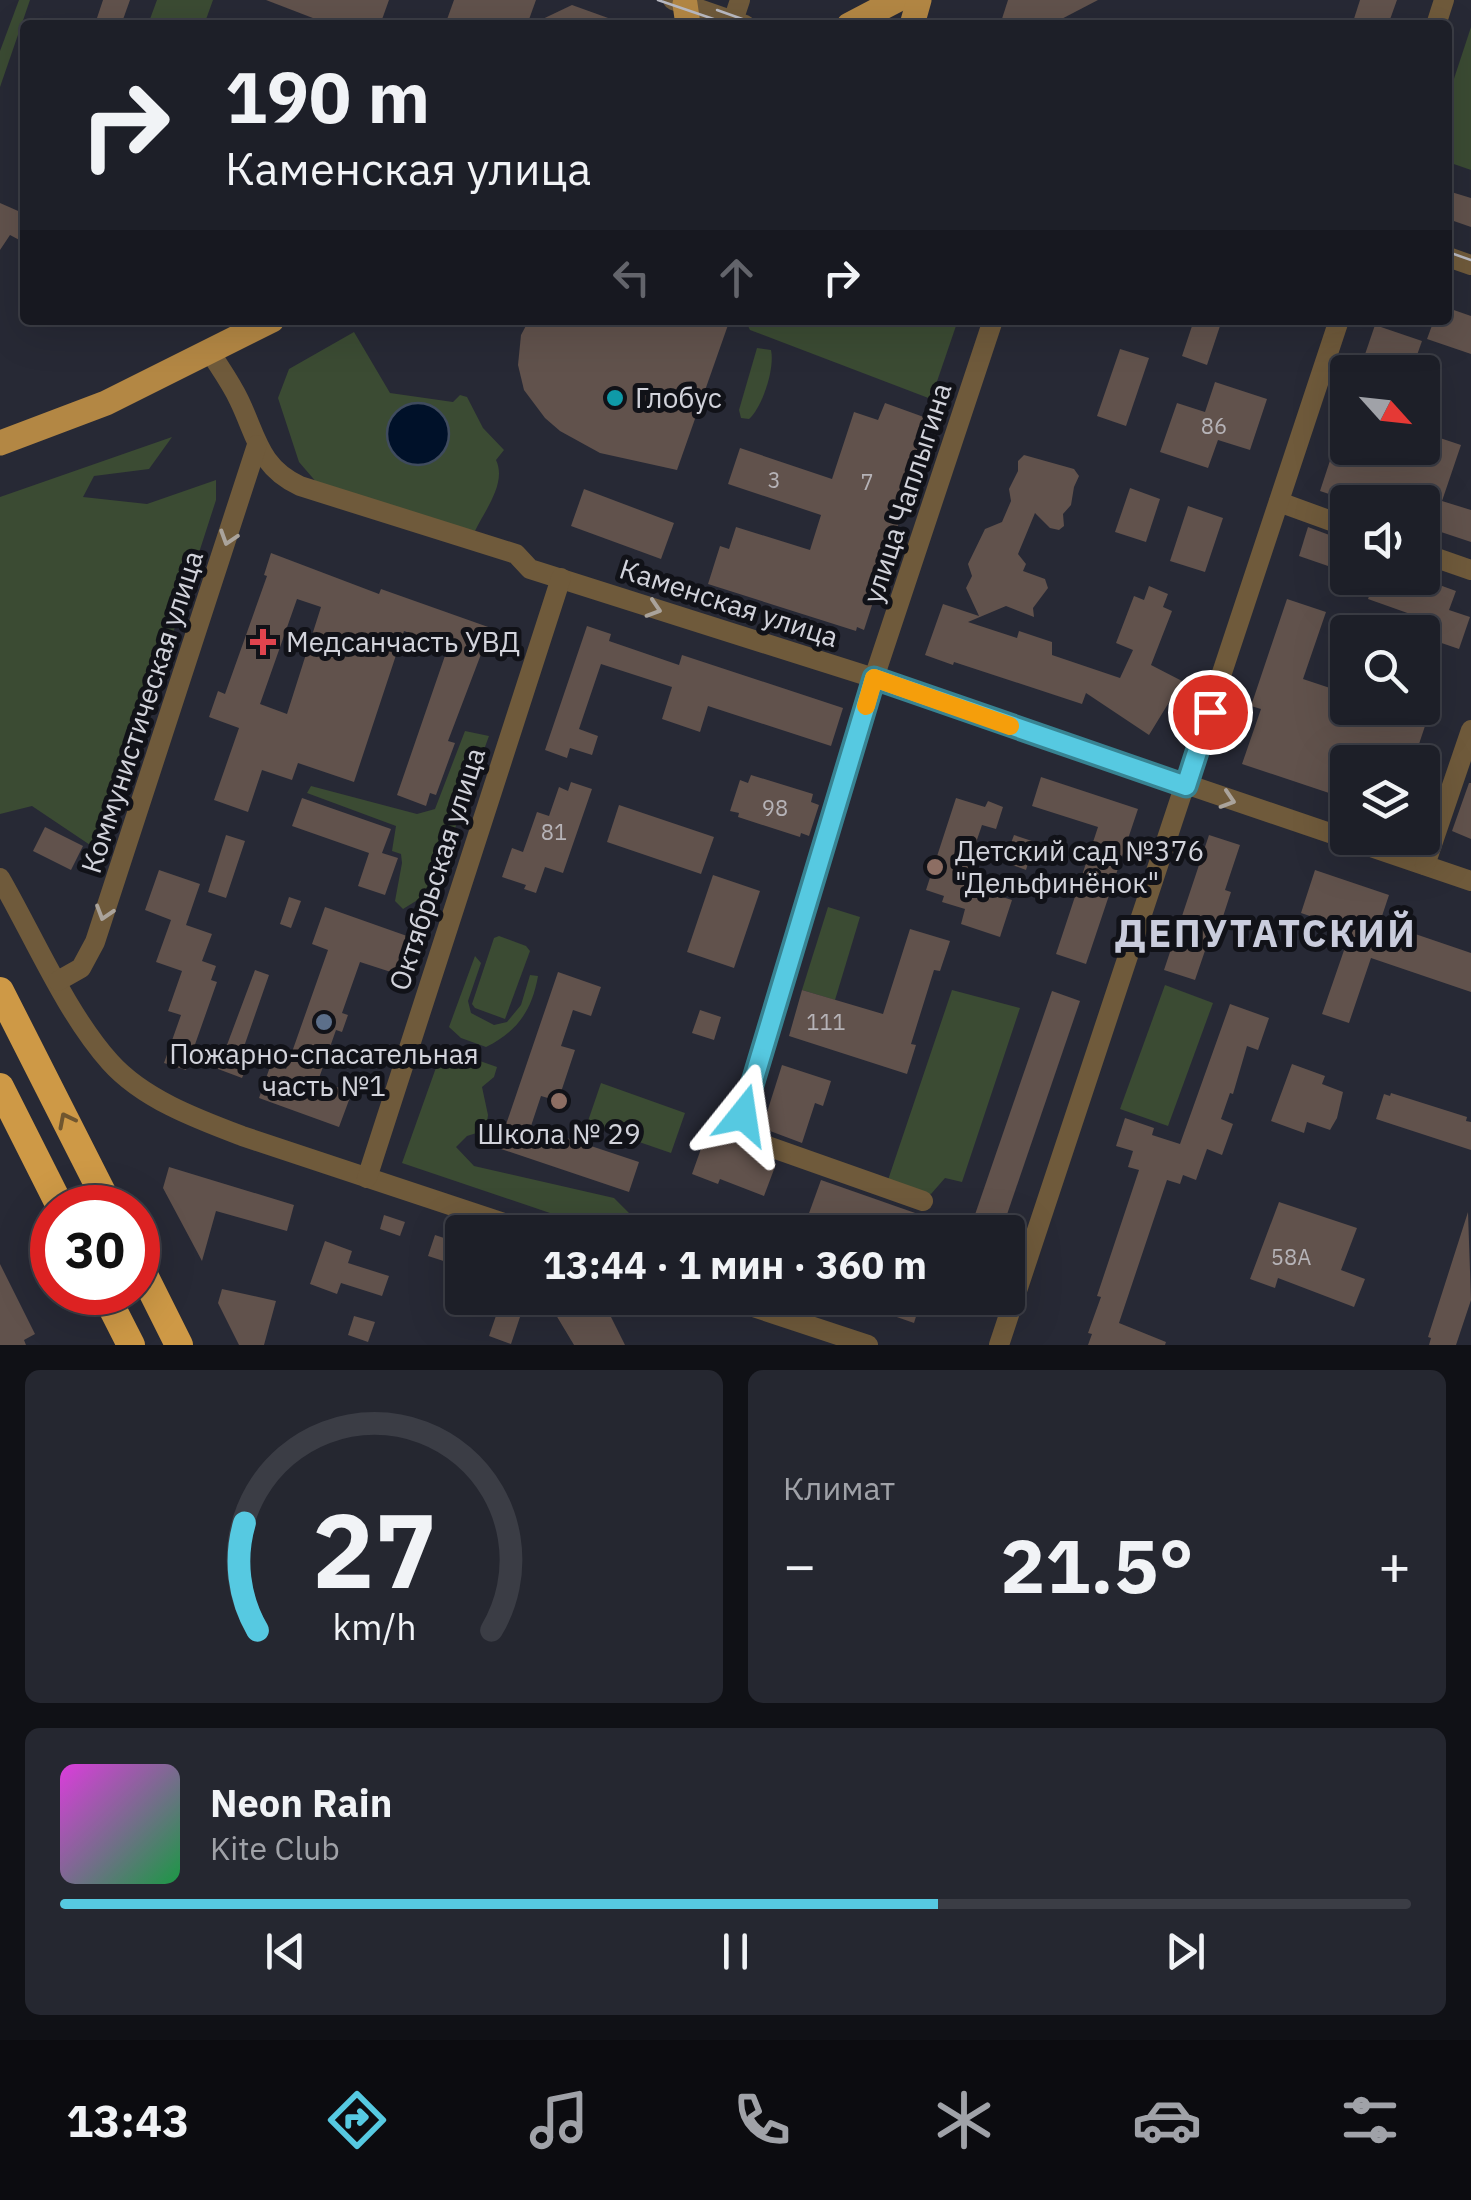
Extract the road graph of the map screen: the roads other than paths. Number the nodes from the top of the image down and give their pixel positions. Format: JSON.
{"nodes":[{"id":1,"x":897,"y":0,"type":"edge"},
{"id":2,"x":682,"y":10,"type":"edge"},
{"id":3,"x":726,"y":20,"type":"edge"},
{"id":4,"x":859,"y":20,"type":"edge"},
{"id":5,"x":262,"y":325,"type":"edge"},
{"id":6,"x":992,"y":325,"type":"edge"},
{"id":7,"x":1336,"y":325,"type":"edge"},
{"id":8,"x":210,"y":352,"type":"junction"},
{"id":9,"x":7,"y":438,"type":"edge"},
{"id":10,"x":257,"y":445,"type":"junction"},
{"id":11,"x":1279,"y":502,"type":"junction"},
{"id":12,"x":1330,"y":520,"type":"edge"},
{"id":13,"x":1440,"y":559,"type":"edge"},
{"id":14,"x":1471,"y":570,"type":"edge"},
{"id":15,"x":561,"y":578,"type":"junction"},
{"id":16,"x":874,"y":678,"type":"junction"},
{"id":17,"x":1471,"y":730,"type":"edge"},
{"id":18,"x":1186,"y":786,"type":"junction"},
{"id":19,"x":1425,"y":865,"type":"junction"},
{"id":20,"x":0,"y":878,"type":"edge"},
{"id":21,"x":1471,"y":881,"type":"edge"},
{"id":22,"x":58,"y":980,"type":"junction"},
{"id":23,"x":0,"y":991,"type":"edge"},
{"id":24,"x":0,"y":1088,"type":"edge"},
{"id":25,"x":367,"y":1178,"type":"junction"},
{"id":26,"x":49,"y":1185,"type":"edge"},
{"id":27,"x":98,"y":1185,"type":"edge"},
{"id":28,"x":923,"y":1201,"type":"dead end"},
{"id":29,"x":479,"y":1215,"type":"edge"},
{"id":30,"x":160,"y":1307,"type":"edge"},
{"id":31,"x":116,"y":1315,"type":"edge"},
{"id":32,"x":777,"y":1315,"type":"edge"},
{"id":33,"x":131,"y":1345,"type":"edge"},
{"id":34,"x":179,"y":1345,"type":"edge"},
{"id":35,"x":868,"y":1345,"type":"edge"},
{"id":36,"x":999,"y":1345,"type":"edge"}],
"edges":[{"from":1,"to":4,"type":"main road"},
{"from":2,"to":3,"type":"street"},
{"from":5,"to":8,"type":"main road"},
{"from":6,"to":16,"type":"street","name":"улица Чаплыгина"},
{"from":7,"to":11,"type":"street"},
{"from":8,"to":9,"type":"main road"},
{"from":8,"to":10,"type":"street","name":"Каменская улица"},
{"from":10,"to":15,"type":"street","name":"Каменская улица"},
{"from":10,"to":22,"type":"street","name":"Коммунистическая улица","one_way":true},
{"from":11,"to":12,"type":"street"},
{"from":11,"to":18,"type":"street"},
{"from":13,"to":14,"type":"street"},
{"from":15,"to":16,"type":"street","name":"Каменская улица","one_way":true},
{"from":15,"to":25,"type":"street","name":"Октябрьская улица"},
{"from":16,"to":18,"type":"street","name":"Каменская улица"},
{"from":16,"to":28,"type":"street","name":"улица Чаплыгина"},
{"from":17,"to":19,"type":"street"},
{"from":18,"to":19,"type":"street","name":"Каменская улица","one_way":true},
{"from":18,"to":36,"type":"street"},
{"from":19,"to":21,"type":"street","name":"Каменская улица"},
{"from":20,"to":22,"type":"street"},
{"from":22,"to":25,"type":"street"},
{"from":27,"to":23,"type":"highway","one_way":true},
{"from":24,"to":26,"type":"highway"},
{"from":25,"to":29,"type":"street"},
{"from":30,"to":34,"type":"highway"},
{"from":31,"to":33,"type":"highway"},
{"from":32,"to":35,"type":"street"}]}
